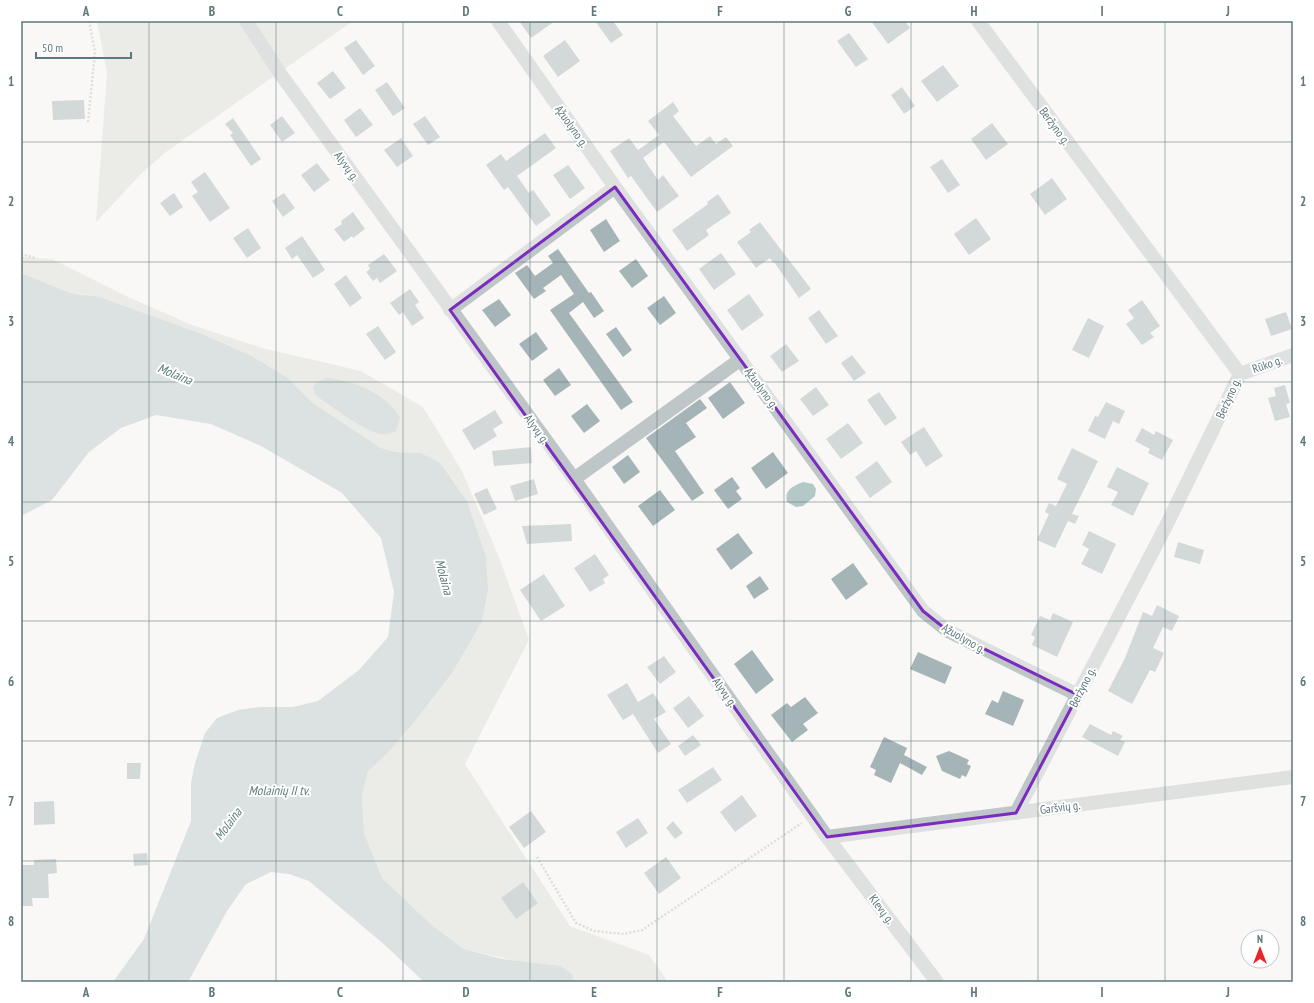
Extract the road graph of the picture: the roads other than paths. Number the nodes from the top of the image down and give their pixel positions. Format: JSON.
{"nodes":[{"id":1,"x":246,"y":21,"type":"edge"},
{"id":2,"x":498,"y":21,"type":"edge"},
{"id":3,"x":978,"y":21,"type":"edge"},
{"id":4,"x":615,"y":187,"type":"junction"},
{"id":5,"x":450,"y":310,"type":"junction"},
{"id":6,"x":1293,"y":355,"type":"edge"},
{"id":7,"x":741,"y":359,"type":"junction"},
{"id":8,"x":1240,"y":374,"type":"junction"},
{"id":9,"x":574,"y":479,"type":"junction"},
{"id":10,"x":1078,"y":695,"type":"junction"},
{"id":11,"x":1293,"y":777,"type":"edge"},
{"id":12,"x":1016,"y":813,"type":"junction"},
{"id":13,"x":827,"y":837,"type":"junction"},
{"id":14,"x":937,"y":982,"type":"edge"}],
"edges":[{"from":1,"to":5,"type":"street","name":"Alyvų g."},
{"from":2,"to":4,"type":"street","name":"Ąžuolyno g."},
{"from":3,"to":8,"type":"street","name":"Beržyno g."},
{"from":4,"to":5,"type":"street"},
{"from":4,"to":7,"type":"street","name":"Ąžuolyno g."},
{"from":5,"to":9,"type":"street","name":"Alyvų g."},
{"from":6,"to":8,"type":"street","name":"Rūko g."},
{"from":7,"to":9,"type":"street"},
{"from":7,"to":10,"type":"street","name":"Ąžuolyno g."},
{"from":8,"to":10,"type":"street","name":"Beržyno g."},
{"from":9,"to":13,"type":"street","name":"Alyvų g."},
{"from":10,"to":12,"type":"street","name":"Beržyno g."},
{"from":11,"to":12,"type":"street","name":"Garšvių g."},
{"from":12,"to":13,"type":"street","name":"Garšvių g."},
{"from":13,"to":14,"type":"street","name":"Klevų g."}]}
